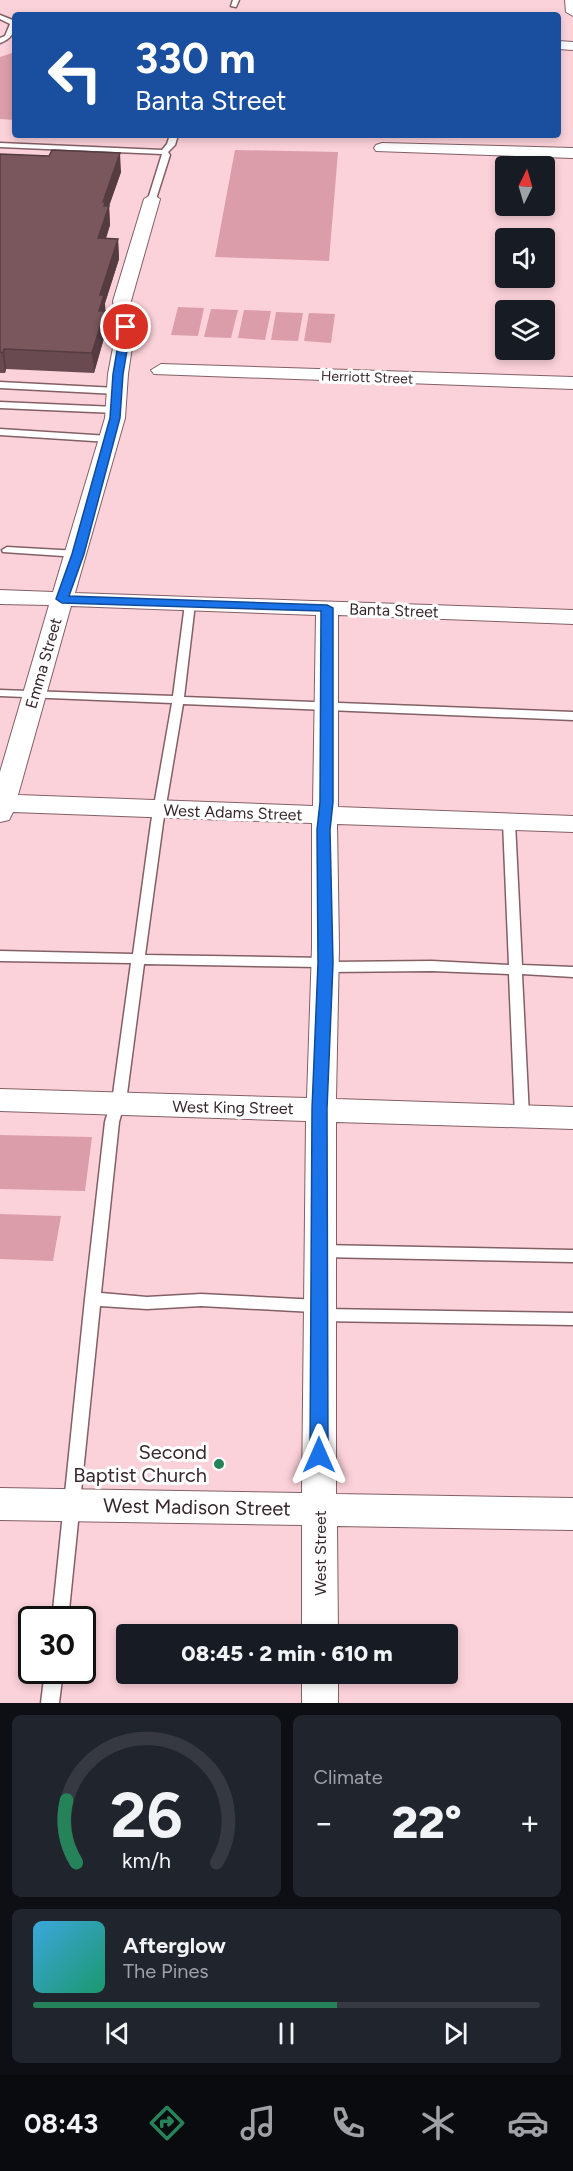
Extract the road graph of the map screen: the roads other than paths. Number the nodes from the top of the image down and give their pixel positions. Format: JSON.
{"nodes":[{"id":1,"x":572,"y":0,"type":"edge"},
{"id":2,"x":573,"y":12,"type":"edge"},
{"id":3,"x":12,"y":28,"type":"edge"},
{"id":4,"x":0,"y":40,"type":"edge"},
{"id":5,"x":173,"y":138,"type":"edge"},
{"id":6,"x":0,"y":146,"type":"edge"},
{"id":7,"x":382,"y":148,"type":"dead end"},
{"id":8,"x":89,"y":149,"type":"junction"},
{"id":9,"x":164,"y":152,"type":"junction"},
{"id":10,"x":573,"y":153,"type":"edge"},
{"id":11,"x":66,"y":158,"type":"edge"},
{"id":12,"x":153,"y":199,"type":"joint"},
{"id":13,"x":161,"y":370,"type":"dead end"},
{"id":14,"x":573,"y":382,"type":"edge"},
{"id":15,"x":0,"y":385,"type":"edge"},
{"id":16,"x":116,"y":400,"type":"junction"},
{"id":17,"x":0,"y":405,"type":"edge"},
{"id":18,"x":0,"y":432,"type":"edge"},
{"id":19,"x":110,"y":439,"type":"junction"},
{"id":20,"x":7,"y":550,"type":"dead end"},
{"id":21,"x":78,"y":554,"type":"junction"},
{"id":22,"x":0,"y":597,"type":"edge"},
{"id":23,"x":62,"y":599,"type":"junction"},
{"id":24,"x":190,"y":604,"type":"junction"},
{"id":25,"x":327,"y":608,"type":"junction"},
{"id":26,"x":573,"y":617,"type":"edge"},
{"id":27,"x":0,"y":693,"type":"edge"},
{"id":28,"x":33,"y":695,"type":"junction"},
{"id":29,"x":178,"y":700,"type":"junction"},
{"id":30,"x":327,"y":707,"type":"junction"},
{"id":31,"x":573,"y":716,"type":"edge"},
{"id":32,"x":1,"y":807,"type":"edge"},
{"id":33,"x":159,"y":810,"type":"junction"},
{"id":34,"x":325,"y":816,"type":"junction"},
{"id":35,"x":508,"y":822,"type":"junction"},
{"id":36,"x":573,"y":824,"type":"edge"},
{"id":37,"x":0,"y":956,"type":"edge"},
{"id":38,"x":139,"y":959,"type":"junction"},
{"id":39,"x":326,"y":965,"type":"junction"},
{"id":40,"x":515,"y":969,"type":"junction"},
{"id":41,"x":573,"y":972,"type":"edge"},
{"id":42,"x":0,"y":1100,"type":"edge"},
{"id":43,"x":117,"y":1105,"type":"junction"},
{"id":44,"x":320,"y":1109,"type":"junction"},
{"id":45,"x":522,"y":1116,"type":"junction"},
{"id":46,"x":573,"y":1118,"type":"edge"},
{"id":47,"x":319,"y":1251,"type":"junction"},
{"id":48,"x":573,"y":1256,"type":"edge"},
{"id":49,"x":92,"y":1299,"type":"junction"},
{"id":50,"x":319,"y":1311,"type":"junction"},
{"id":51,"x":573,"y":1319,"type":"edge"},
{"id":52,"x":0,"y":1504,"type":"edge"},
{"id":53,"x":72,"y":1505,"type":"junction"},
{"id":54,"x":320,"y":1509,"type":"junction"},
{"id":55,"x":573,"y":1514,"type":"edge"},
{"id":56,"x":61,"y":1606,"type":"edge"},
{"id":57,"x":320,"y":1624,"type":"edge"},
{"id":58,"x":53,"y":1684,"type":"edge"},
{"id":59,"x":320,"y":1684,"type":"edge"},
{"id":60,"x":51,"y":1703,"type":"edge"},
{"id":61,"x":320,"y":1703,"type":"edge"}],
"edges":[{"from":1,"to":2,"type":"street"},
{"from":3,"to":4,"type":"lane"},
{"from":5,"to":9,"type":"lane"},
{"from":6,"to":8,"type":"lane"},
{"from":7,"to":10,"type":"street"},
{"from":8,"to":9,"type":"lane"},
{"from":8,"to":11,"type":"lane"},
{"from":9,"to":12,"type":"lane"},
{"from":12,"to":16,"type":"street","name":"Emma Street"},
{"from":13,"to":14,"type":"street","name":"Herriott Street"},
{"from":15,"to":16,"type":"lane"},
{"from":16,"to":17,"type":"lane"},
{"from":16,"to":19,"type":"street","name":"Emma Street"},
{"from":18,"to":19,"type":"lane"},
{"from":19,"to":21,"type":"street","name":"Emma Street"},
{"from":20,"to":21,"type":"lane"},
{"from":21,"to":23,"type":"street","name":"Emma Street"},
{"from":22,"to":23,"type":"street","name":"Banta Street"},
{"from":23,"to":24,"type":"street","name":"Banta Street"},
{"from":23,"to":28,"type":"street","name":"Emma Street"},
{"from":24,"to":25,"type":"street","name":"Banta Street"},
{"from":24,"to":29,"type":"lane"},
{"from":25,"to":26,"type":"street","name":"Banta Street"},
{"from":25,"to":30,"type":"street","name":"West Street"},
{"from":27,"to":28,"type":"lane"},
{"from":28,"to":29,"type":"lane"},
{"from":28,"to":32,"type":"street","name":"Emma Street"},
{"from":29,"to":30,"type":"lane"},
{"from":29,"to":33,"type":"lane"},
{"from":30,"to":31,"type":"lane"},
{"from":30,"to":34,"type":"street","name":"West Street"},
{"from":32,"to":33,"type":"street","name":"West Adams Street"},
{"from":33,"to":34,"type":"street","name":"West Adams Street"},
{"from":33,"to":38,"type":"lane"},
{"from":34,"to":35,"type":"street","name":"West Adams Street"},
{"from":34,"to":39,"type":"street","name":"West Street"},
{"from":35,"to":36,"type":"street","name":"West Adams Street"},
{"from":35,"to":40,"type":"lane"},
{"from":37,"to":38,"type":"lane"},
{"from":38,"to":39,"type":"lane"},
{"from":38,"to":43,"type":"lane"},
{"from":39,"to":40,"type":"lane"},
{"from":39,"to":44,"type":"street","name":"West Street"},
{"from":40,"to":41,"type":"lane"},
{"from":40,"to":45,"type":"lane"},
{"from":42,"to":43,"type":"street","name":"West King Street"},
{"from":43,"to":44,"type":"street","name":"West King Street"},
{"from":43,"to":49,"type":"lane"},
{"from":44,"to":45,"type":"street","name":"West King Street"},
{"from":44,"to":47,"type":"street","name":"West Street"},
{"from":45,"to":46,"type":"street","name":"West King Street"},
{"from":47,"to":48,"type":"lane"},
{"from":47,"to":50,"type":"street","name":"West Street"},
{"from":49,"to":50,"type":"lane"},
{"from":49,"to":53,"type":"lane"},
{"from":50,"to":51,"type":"lane"},
{"from":50,"to":54,"type":"street","name":"West Street"},
{"from":52,"to":53,"type":"street","name":"West Madison Street"},
{"from":53,"to":54,"type":"street","name":"West Madison Street"},
{"from":53,"to":56,"type":"lane"},
{"from":54,"to":55,"type":"street","name":"West Madison Street"},
{"from":54,"to":57,"type":"street","name":"West Street"},
{"from":58,"to":60,"type":"lane"},
{"from":59,"to":61,"type":"street"}]}
